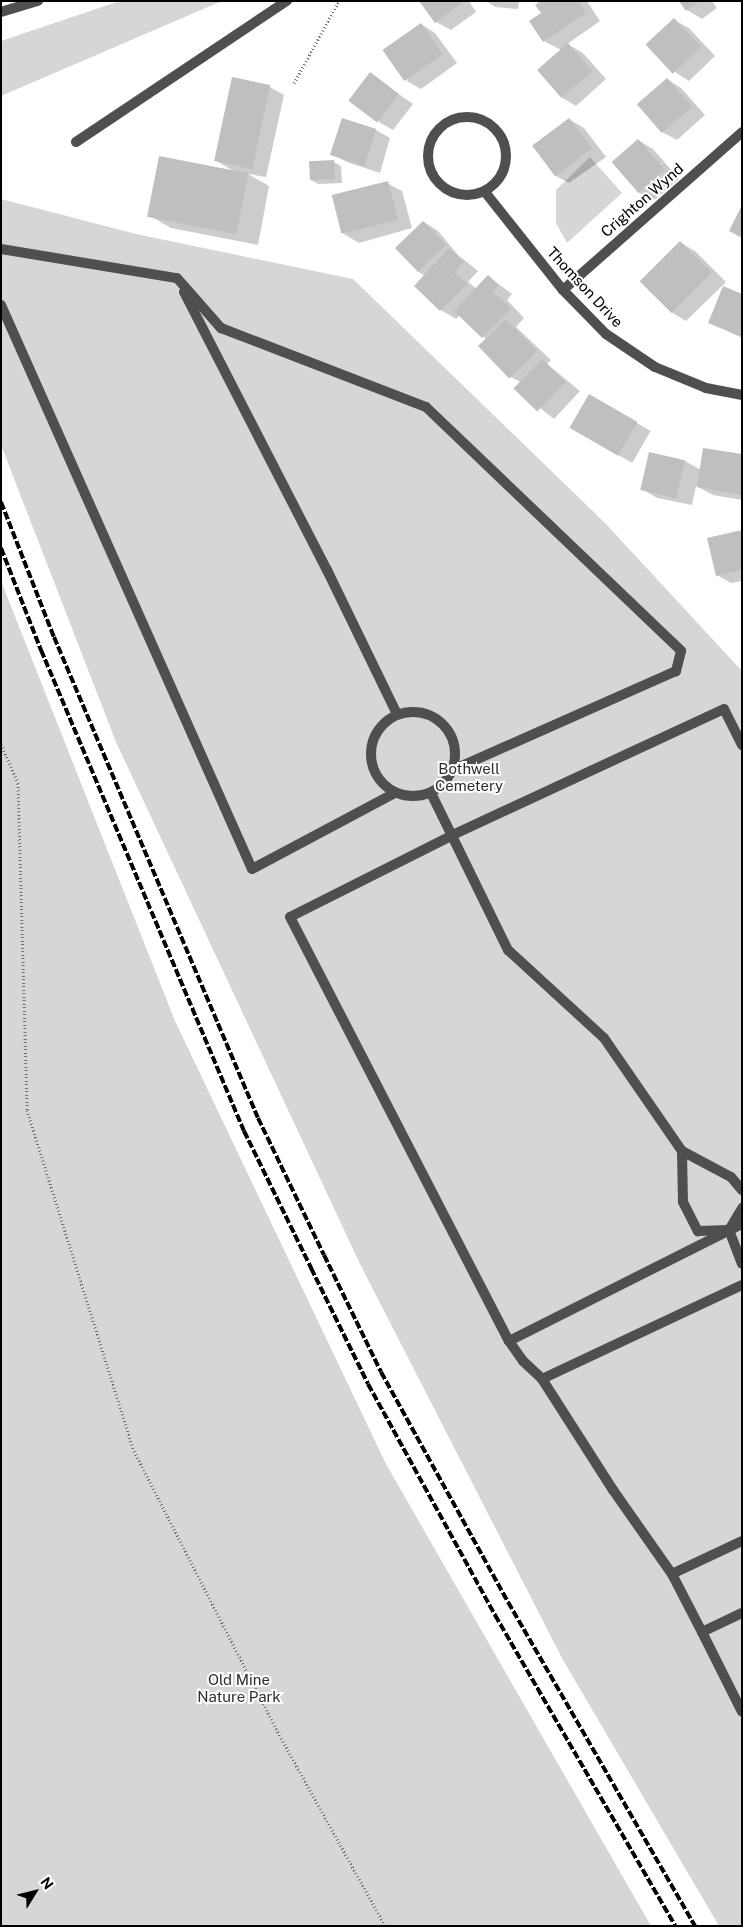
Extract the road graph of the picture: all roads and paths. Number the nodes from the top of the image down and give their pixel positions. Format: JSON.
{"nodes":[{"id":1,"x":38,"y":1,"type":"edge"},
{"id":2,"x":287,"y":1,"type":"edge"},
{"id":3,"x":339,"y":1,"type":"edge"},
{"id":4,"x":1,"y":12,"type":"edge"},
{"id":5,"x":294,"y":83,"type":"dead end"},
{"id":6,"x":742,"y":132,"type":"edge"},
{"id":7,"x":76,"y":142,"type":"dead end"},
{"id":8,"x":485,"y":192,"type":"junction"},
{"id":9,"x":1,"y":249,"type":"edge"},
{"id":10,"x":177,"y":278,"type":"junction"},
{"id":11,"x":563,"y":290,"type":"junction"},
{"id":12,"x":1,"y":305,"type":"edge"},
{"id":13,"x":742,"y":396,"type":"edge"},
{"id":14,"x":397,"y":714,"type":"junction"},
{"id":15,"x":1,"y":744,"type":"edge"},
{"id":16,"x":742,"y":745,"type":"edge"},
{"id":17,"x":454,"y":770,"type":"junction"},
{"id":18,"x":395,"y":793,"type":"junction"},
{"id":19,"x":431,"y":793,"type":"junction"},
{"id":20,"x":451,"y":836,"type":"junction"},
{"id":21,"x":682,"y":1151,"type":"junction"},
{"id":22,"x":742,"y":1190,"type":"edge"},
{"id":23,"x":742,"y":1208,"type":"edge"},
{"id":24,"x":742,"y":1224,"type":"edge"},
{"id":25,"x":729,"y":1230,"type":"junction"},
{"id":26,"x":742,"y":1264,"type":"edge"},
{"id":27,"x":742,"y":1284,"type":"edge"},
{"id":28,"x":509,"y":1341,"type":"junction"},
{"id":29,"x":542,"y":1378,"type":"junction"},
{"id":30,"x":742,"y":1541,"type":"edge"},
{"id":31,"x":672,"y":1574,"type":"junction"},
{"id":32,"x":742,"y":1614,"type":"edge"},
{"id":33,"x":702,"y":1632,"type":"junction"},
{"id":34,"x":742,"y":1712,"type":"edge"},
{"id":35,"x":385,"y":1926,"type":"edge"}],
"edges":[{"from":1,"to":4,"type":"street"},
{"from":2,"to":7,"type":"street"},
{"from":3,"to":5,"type":"path"},
{"from":6,"to":11,"type":"street","name":"Crighton Wynd"},
{"from":8,"to":8,"type":"street"},
{"from":8,"to":11,"type":"street","name":"Thomson Drive"},
{"from":9,"to":10,"type":"street"},
{"from":10,"to":14,"type":"street"},
{"from":10,"to":17,"type":"street"},
{"from":11,"to":13,"type":"street","name":"Thomson Drive"},
{"from":12,"to":18,"type":"street"},
{"from":14,"to":17,"type":"street"},
{"from":14,"to":18,"type":"street"},
{"from":15,"to":35,"type":"path"},
{"from":16,"to":20,"type":"street"},
{"from":17,"to":19,"type":"street"},
{"from":18,"to":19,"type":"street"},
{"from":19,"to":20,"type":"street"},
{"from":20,"to":21,"type":"street"},
{"from":20,"to":28,"type":"street"},
{"from":21,"to":22,"type":"street"},
{"from":21,"to":25,"type":"street"},
{"from":23,"to":25,"type":"street"},
{"from":24,"to":25,"type":"street"},
{"from":25,"to":26,"type":"street"},
{"from":25,"to":28,"type":"street"},
{"from":27,"to":29,"type":"street"},
{"from":28,"to":29,"type":"street"},
{"from":29,"to":31,"type":"street"},
{"from":30,"to":31,"type":"street"},
{"from":31,"to":33,"type":"street"},
{"from":32,"to":33,"type":"street"},
{"from":33,"to":34,"type":"street"}]}
